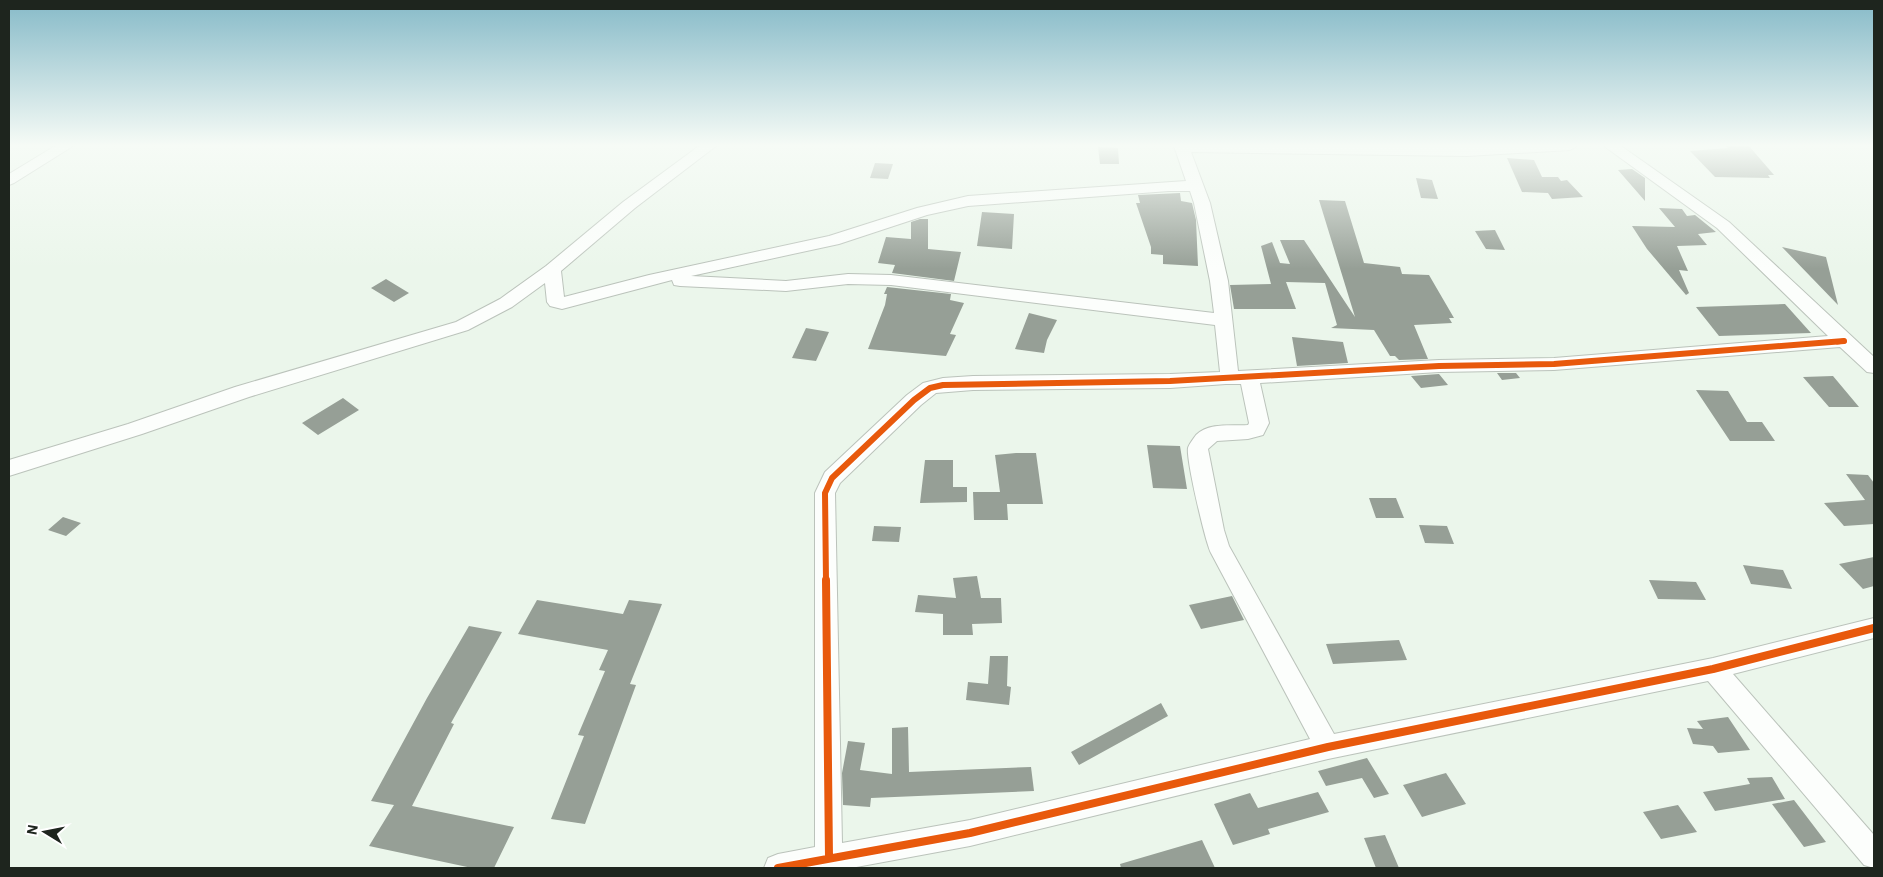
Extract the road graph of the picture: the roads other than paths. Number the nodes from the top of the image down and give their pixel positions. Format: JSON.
{"nodes":[{"id":1,"x":1196,"y":186,"type":"edge"},
{"id":2,"x":653,"y":187,"type":"edge"},
{"id":3,"x":1157,"y":187,"type":"edge"},
{"id":4,"x":1670,"y":187,"type":"edge"},
{"id":5,"x":552,"y":270,"type":"junction"},
{"id":6,"x":649,"y":280,"type":"junction"},
{"id":7,"x":1222,"y":320,"type":"junction"},
{"id":8,"x":1844,"y":341,"type":"junction"},
{"id":9,"x":1874,"y":367,"type":"edge"},
{"id":10,"x":1239,"y":378,"type":"junction"},
{"id":11,"x":9,"y":468,"type":"edge"},
{"id":12,"x":1874,"y":628,"type":"edge"},
{"id":13,"x":1712,"y":669,"type":"junction"},
{"id":14,"x":1328,"y":747,"type":"junction"},
{"id":15,"x":1874,"y":855,"type":"edge"},
{"id":16,"x":829,"y":858,"type":"junction"},
{"id":17,"x":778,"y":868,"type":"edge"}],
"edges":[{"from":1,"to":7,"type":"street"},
{"from":2,"to":5,"type":"street"},
{"from":3,"to":6,"type":"street"},
{"from":4,"to":8,"type":"street"},
{"from":5,"to":6,"type":"street"},
{"from":5,"to":11,"type":"street"},
{"from":6,"to":7,"type":"street"},
{"from":7,"to":10,"type":"street"},
{"from":8,"to":9,"type":"street"},
{"from":8,"to":10,"type":"street"},
{"from":10,"to":14,"type":"street"},
{"from":10,"to":16,"type":"street"},
{"from":12,"to":13,"type":"street"},
{"from":13,"to":14,"type":"street"},
{"from":13,"to":15,"type":"street"},
{"from":14,"to":16,"type":"street"},
{"from":16,"to":17,"type":"street"}]}
